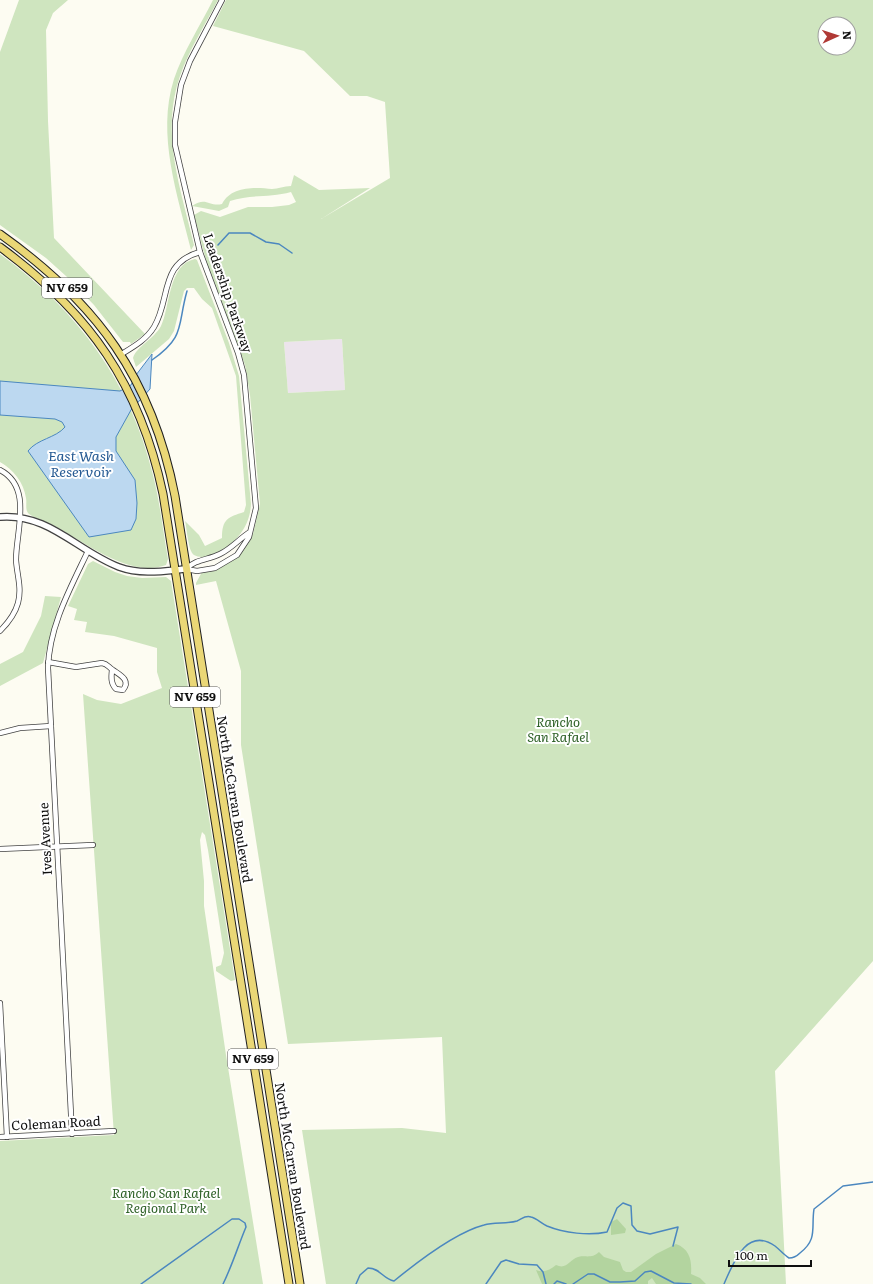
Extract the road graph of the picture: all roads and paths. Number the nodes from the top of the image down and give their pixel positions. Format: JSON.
{"nodes":[{"id":1,"x":222,"y":0,"type":"edge"},
{"id":2,"x":0,"y":234,"type":"edge"},
{"id":3,"x":0,"y":247,"type":"edge"},
{"id":4,"x":200,"y":252,"type":"junction"},
{"id":5,"x":102,"y":346,"type":"junction"},
{"id":6,"x":120,"y":355,"type":"junction"},
{"id":7,"x":111,"y":361,"type":"junction"},
{"id":8,"x":131,"y":372,"type":"junction"},
{"id":9,"x":0,"y":470,"type":"edge"},
{"id":10,"x":0,"y":517,"type":"edge"},
{"id":11,"x":20,"y":517,"type":"junction"},
{"id":12,"x":250,"y":532,"type":"junction"},
{"id":13,"x":88,"y":550,"type":"junction"},
{"id":14,"x":186,"y":569,"type":"junction"},
{"id":15,"x":175,"y":570,"type":"junction"},
{"id":16,"x":0,"y":631,"type":"edge"},
{"id":17,"x":48,"y":662,"type":"junction"},
{"id":18,"x":112,"y":670,"type":"dead end"},
{"id":19,"x":51,"y":726,"type":"junction"},
{"id":20,"x":0,"y":733,"type":"edge"},
{"id":21,"x":93,"y":845,"type":"dead end"},
{"id":22,"x":57,"y":847,"type":"junction"},
{"id":23,"x":0,"y":849,"type":"edge"},
{"id":24,"x":237,"y":889,"type":"junction"},
{"id":25,"x":226,"y":891,"type":"junction"},
{"id":26,"x":0,"y":1003,"type":"edge"},
{"id":27,"x":114,"y":1131,"type":"dead end"},
{"id":28,"x":72,"y":1134,"type":"junction"},
{"id":29,"x":7,"y":1137,"type":"junction"},
{"id":30,"x":0,"y":1138,"type":"edge"},
{"id":31,"x":289,"y":1284,"type":"edge"},
{"id":32,"x":300,"y":1284,"type":"edge"}],
"edges":[{"from":1,"to":4,"type":"street","name":"Leadership Parkway"},
{"from":2,"to":6,"type":"main road","name":"North McCarran Boulevard","number":"NV 659"},
{"from":3,"to":5,"type":"main road","name":"North McCarran Boulevard","number":"NV 659"},
{"from":4,"to":6,"type":"street"},
{"from":4,"to":12,"type":"street","name":"Leadership Parkway"},
{"from":5,"to":6,"type":"main road"},
{"from":5,"to":7,"type":"main road","name":"North McCarran Boulevard","number":"NV 659"},
{"from":6,"to":8,"type":"main road","name":"North McCarran Boulevard","number":"NV 659"},
{"from":7,"to":8,"type":"main road"},
{"from":7,"to":15,"type":"main road","name":"North McCarran Boulevard","number":"NV 659"},
{"from":8,"to":14,"type":"main road","name":"North McCarran Boulevard","number":"NV 659"},
{"from":9,"to":11,"type":"street"},
{"from":10,"to":11,"type":"street"},
{"from":11,"to":13,"type":"street"},
{"from":11,"to":16,"type":"street"},
{"from":12,"to":14,"type":"street"},
{"from":12,"to":14,"type":"street","name":"Leadership Parkway"},
{"from":13,"to":15,"type":"street"},
{"from":13,"to":17,"type":"street","name":"Ives Avenue"},
{"from":14,"to":15,"type":"street"},
{"from":14,"to":24,"type":"main road","name":"North McCarran Boulevard","number":"NV 659"},
{"from":15,"to":25,"type":"main road","name":"North McCarran Boulevard","number":"NV 659"},
{"from":17,"to":18,"type":"street"},
{"from":17,"to":19,"type":"street","name":"Ives Avenue"},
{"from":19,"to":20,"type":"street"},
{"from":19,"to":22,"type":"street","name":"Ives Avenue"},
{"from":21,"to":22,"type":"street"},
{"from":22,"to":23,"type":"street"},
{"from":22,"to":28,"type":"street","name":"Ives Avenue"},
{"from":24,"to":25,"type":"main road"},
{"from":24,"to":32,"type":"main road","name":"North McCarran Boulevard","number":"NV 659"},
{"from":25,"to":31,"type":"main road","name":"North McCarran Boulevard","number":"NV 659"},
{"from":26,"to":29,"type":"street"},
{"from":27,"to":28,"type":"street","name":"Coleman Road"},
{"from":28,"to":29,"type":"street","name":"Coleman Road"},
{"from":29,"to":30,"type":"street","name":"Coleman Road"}]}
